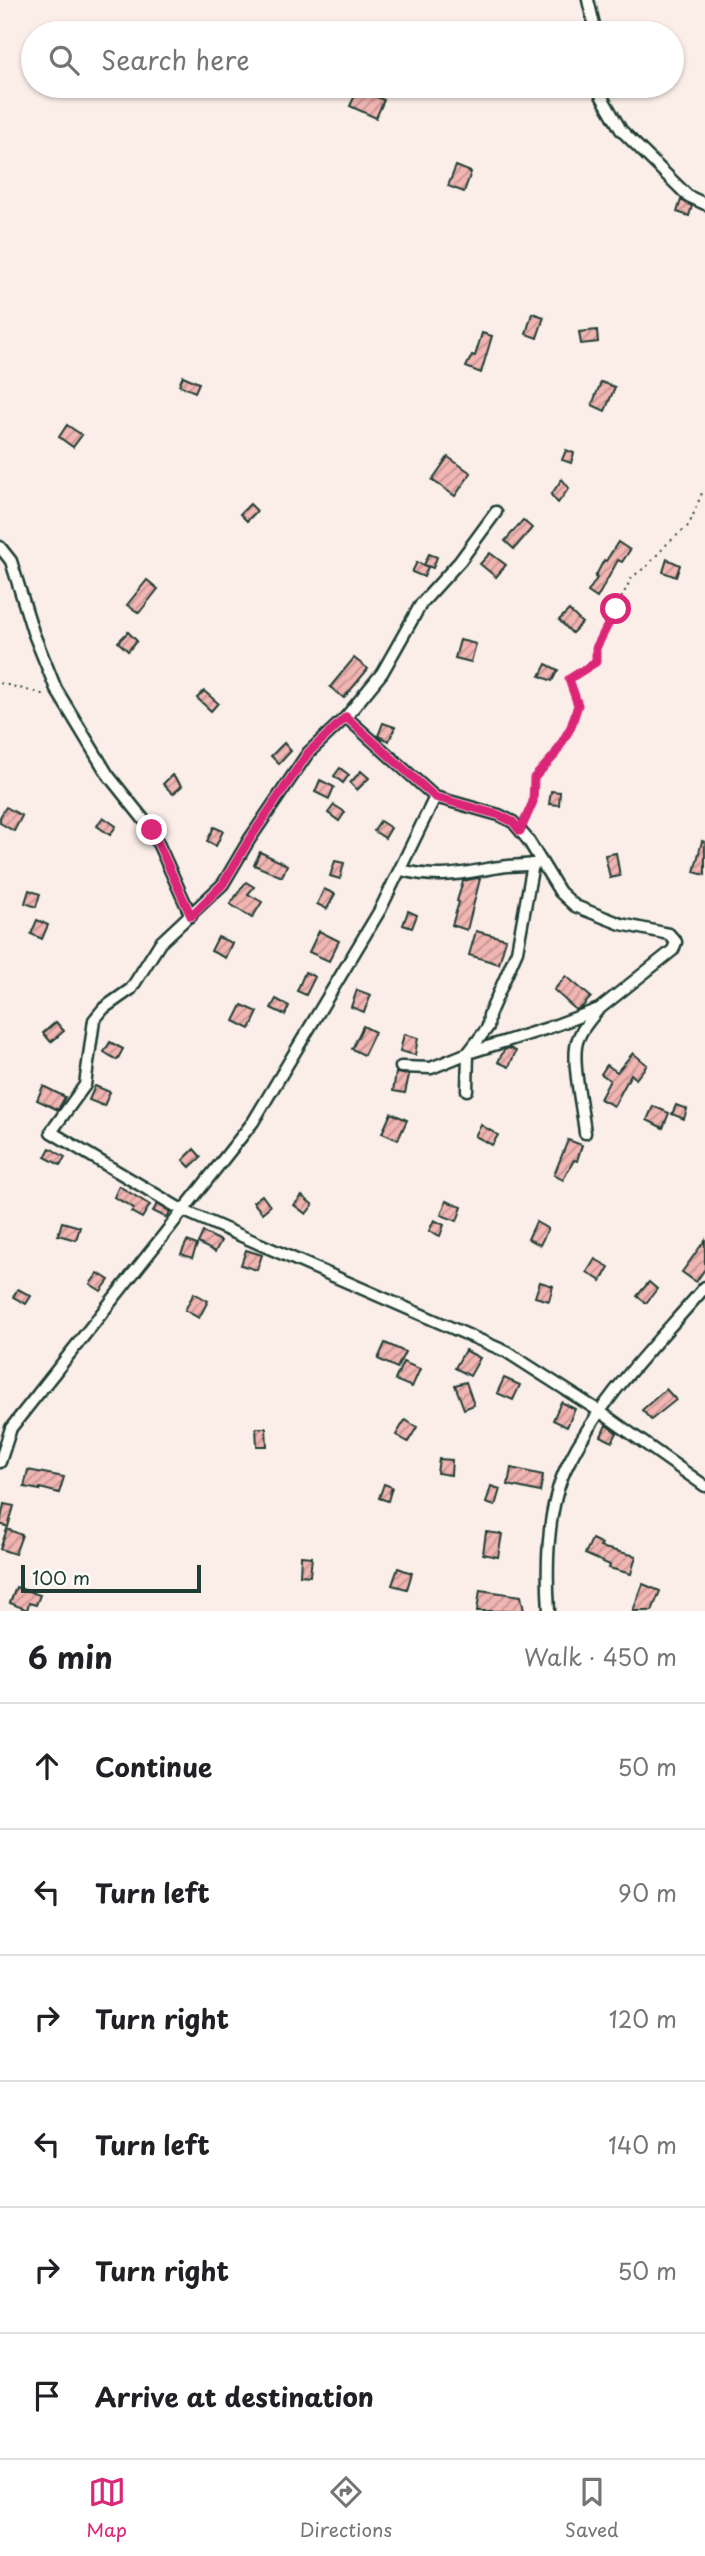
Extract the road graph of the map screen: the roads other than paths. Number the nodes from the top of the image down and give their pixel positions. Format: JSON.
{"nodes":[{"id":1,"x":588,"y":0,"type":"edge"},
{"id":2,"x":593,"y":21,"type":"edge"},
{"id":3,"x":603,"y":98,"type":"edge"},
{"id":4,"x":705,"y":204,"type":"edge"},
{"id":5,"x":496,"y":512,"type":"dead end"},
{"id":6,"x":0,"y":547,"type":"edge"},
{"id":7,"x":346,"y":717,"type":"junction"},
{"id":8,"x":435,"y":797,"type":"junction"},
{"id":9,"x":537,"y":863,"type":"junction"},
{"id":10,"x":401,"y":870,"type":"junction"},
{"id":11,"x":191,"y":916,"type":"junction"},
{"id":12,"x":599,"y":1009,"type":"junction"},
{"id":13,"x":468,"y":1053,"type":"junction"},
{"id":14,"x":401,"y":1067,"type":"dead end"},
{"id":15,"x":467,"y":1090,"type":"dead end"},
{"id":16,"x":585,"y":1133,"type":"dead end"},
{"id":17,"x":182,"y":1210,"type":"junction"},
{"id":18,"x":705,"y":1287,"type":"edge"},
{"id":19,"x":599,"y":1411,"type":"junction"},
{"id":20,"x":0,"y":1462,"type":"edge"},
{"id":21,"x":705,"y":1486,"type":"edge"},
{"id":22,"x":549,"y":1611,"type":"edge"}],
"edges":[{"from":1,"to":2,"type":"street"},
{"from":3,"to":4,"type":"street"},
{"from":5,"to":7,"type":"street"},
{"from":6,"to":11,"type":"street"},
{"from":7,"to":8,"type":"street"},
{"from":7,"to":11,"type":"street"},
{"from":8,"to":9,"type":"street"},
{"from":8,"to":10,"type":"street"},
{"from":9,"to":10,"type":"street"},
{"from":9,"to":12,"type":"street"},
{"from":9,"to":13,"type":"street"},
{"from":10,"to":17,"type":"street"},
{"from":11,"to":17,"type":"street"},
{"from":12,"to":13,"type":"street"},
{"from":12,"to":16,"type":"street"},
{"from":13,"to":14,"type":"street"},
{"from":13,"to":15,"type":"street"},
{"from":17,"to":19,"type":"street"},
{"from":17,"to":20,"type":"street"},
{"from":18,"to":19,"type":"street"},
{"from":19,"to":21,"type":"street"},
{"from":19,"to":22,"type":"street"}]}
